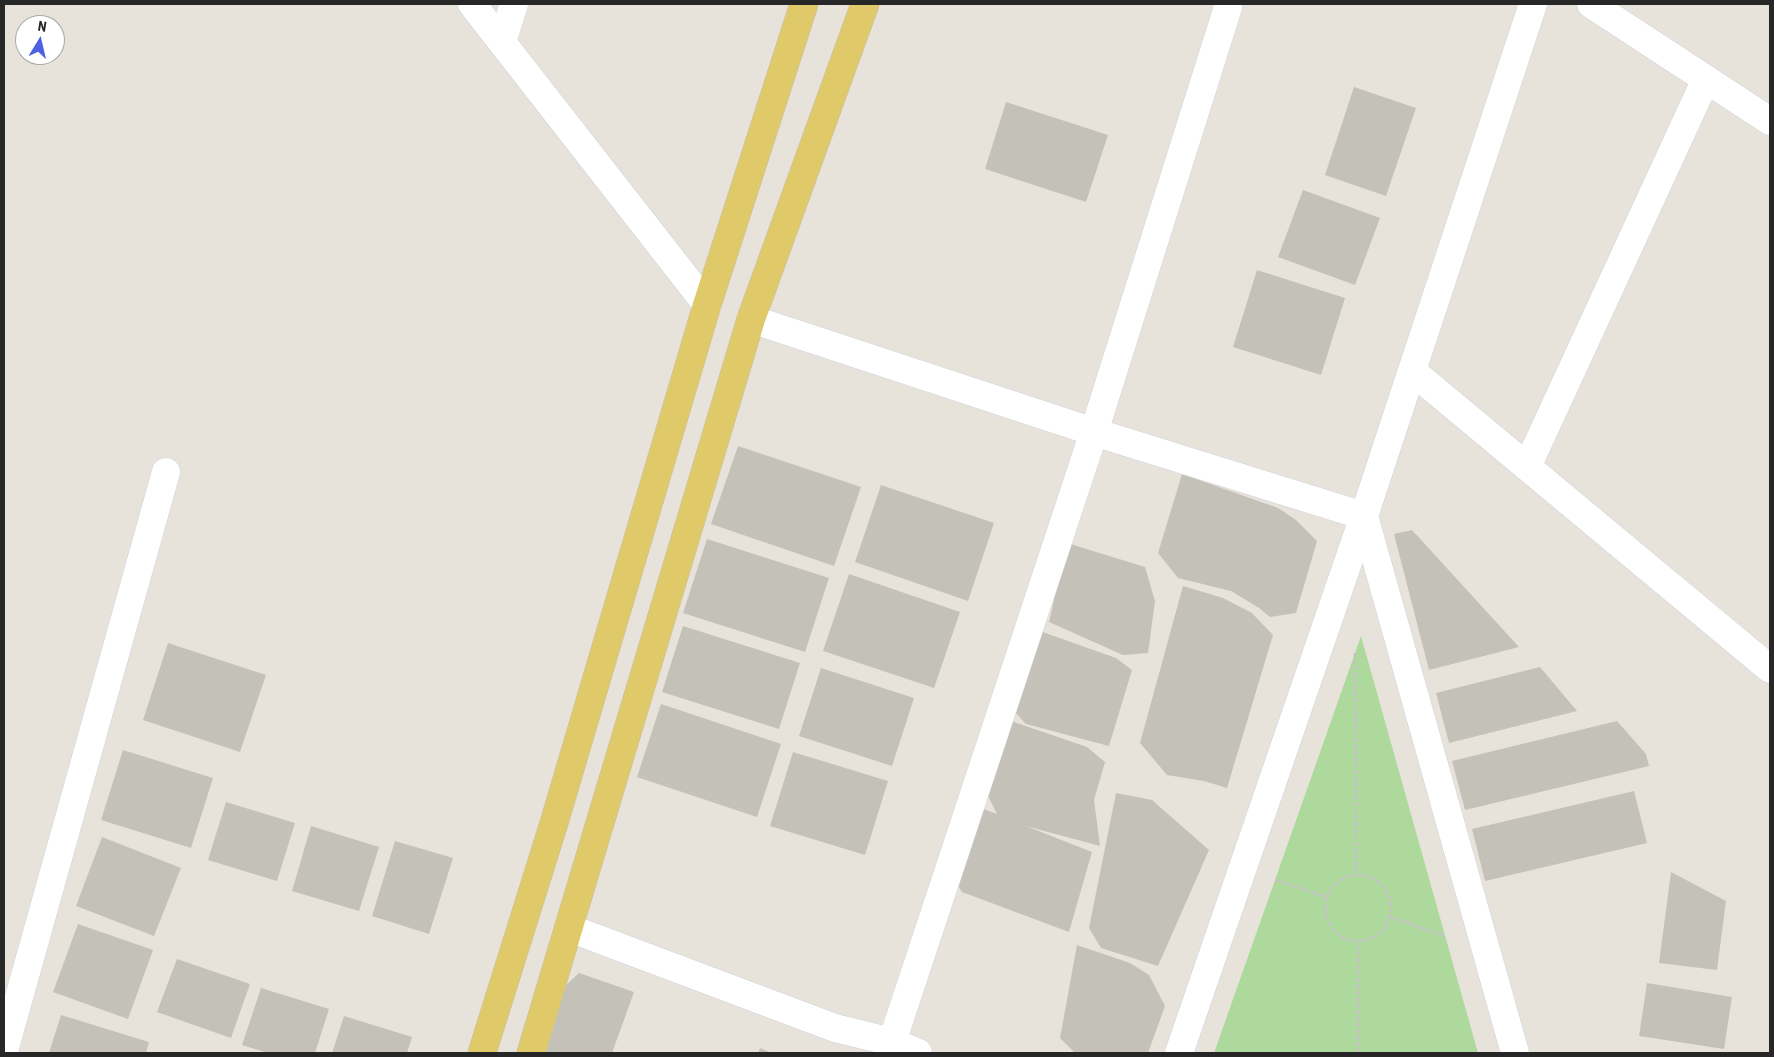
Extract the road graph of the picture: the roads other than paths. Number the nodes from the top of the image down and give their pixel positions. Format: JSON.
{"nodes":[{"id":1,"x":472,"y":4,"type":"edge"},
{"id":2,"x":514,"y":4,"type":"edge"},
{"id":3,"x":804,"y":4,"type":"edge"},
{"id":4,"x":865,"y":4,"type":"edge"},
{"id":5,"x":1533,"y":4,"type":"edge"},
{"id":6,"x":1592,"y":4,"type":"edge"},
{"id":7,"x":1228,"y":7,"type":"dead end"},
{"id":8,"x":502,"y":42,"type":"junction"},
{"id":9,"x":1706,"y":79,"type":"junction"},
{"id":10,"x":1770,"y":121,"type":"edge"},
{"id":11,"x":707,"y":305,"type":"junction"},
{"id":12,"x":751,"y":319,"type":"junction"},
{"id":13,"x":1412,"y":371,"type":"junction"},
{"id":14,"x":1094,"y":432,"type":"junction"},
{"id":15,"x":1527,"y":466,"type":"junction"},
{"id":16,"x":166,"y":472,"type":"dead end"},
{"id":17,"x":1364,"y":516,"type":"junction"},
{"id":18,"x":1770,"y":669,"type":"edge"},
{"id":19,"x":569,"y":928,"type":"junction"},
{"id":20,"x":892,"y":1042,"type":"junction"},
{"id":21,"x":4,"y":1051,"type":"edge"},
{"id":22,"x":482,"y":1053,"type":"edge"},
{"id":23,"x":531,"y":1053,"type":"edge"},
{"id":24,"x":918,"y":1053,"type":"edge"},
{"id":25,"x":1179,"y":1053,"type":"edge"},
{"id":26,"x":1515,"y":1053,"type":"edge"}],
"edges":[{"from":1,"to":8,"type":"street"},
{"from":2,"to":8,"type":"street"},
{"from":3,"to":11,"type":"main road"},
{"from":4,"to":12,"type":"main road"},
{"from":5,"to":13,"type":"street"},
{"from":6,"to":9,"type":"street"},
{"from":7,"to":14,"type":"street"},
{"from":8,"to":11,"type":"street"},
{"from":9,"to":10,"type":"street"},
{"from":9,"to":15,"type":"street"},
{"from":11,"to":22,"type":"main road"},
{"from":12,"to":14,"type":"street"},
{"from":12,"to":19,"type":"main road"},
{"from":13,"to":15,"type":"street"},
{"from":13,"to":17,"type":"street"},
{"from":14,"to":17,"type":"street"},
{"from":14,"to":20,"type":"street"},
{"from":15,"to":18,"type":"street"},
{"from":16,"to":21,"type":"street"},
{"from":17,"to":25,"type":"street"},
{"from":17,"to":26,"type":"street"},
{"from":19,"to":20,"type":"street"},
{"from":19,"to":23,"type":"main road"},
{"from":20,"to":24,"type":"street"}]}
